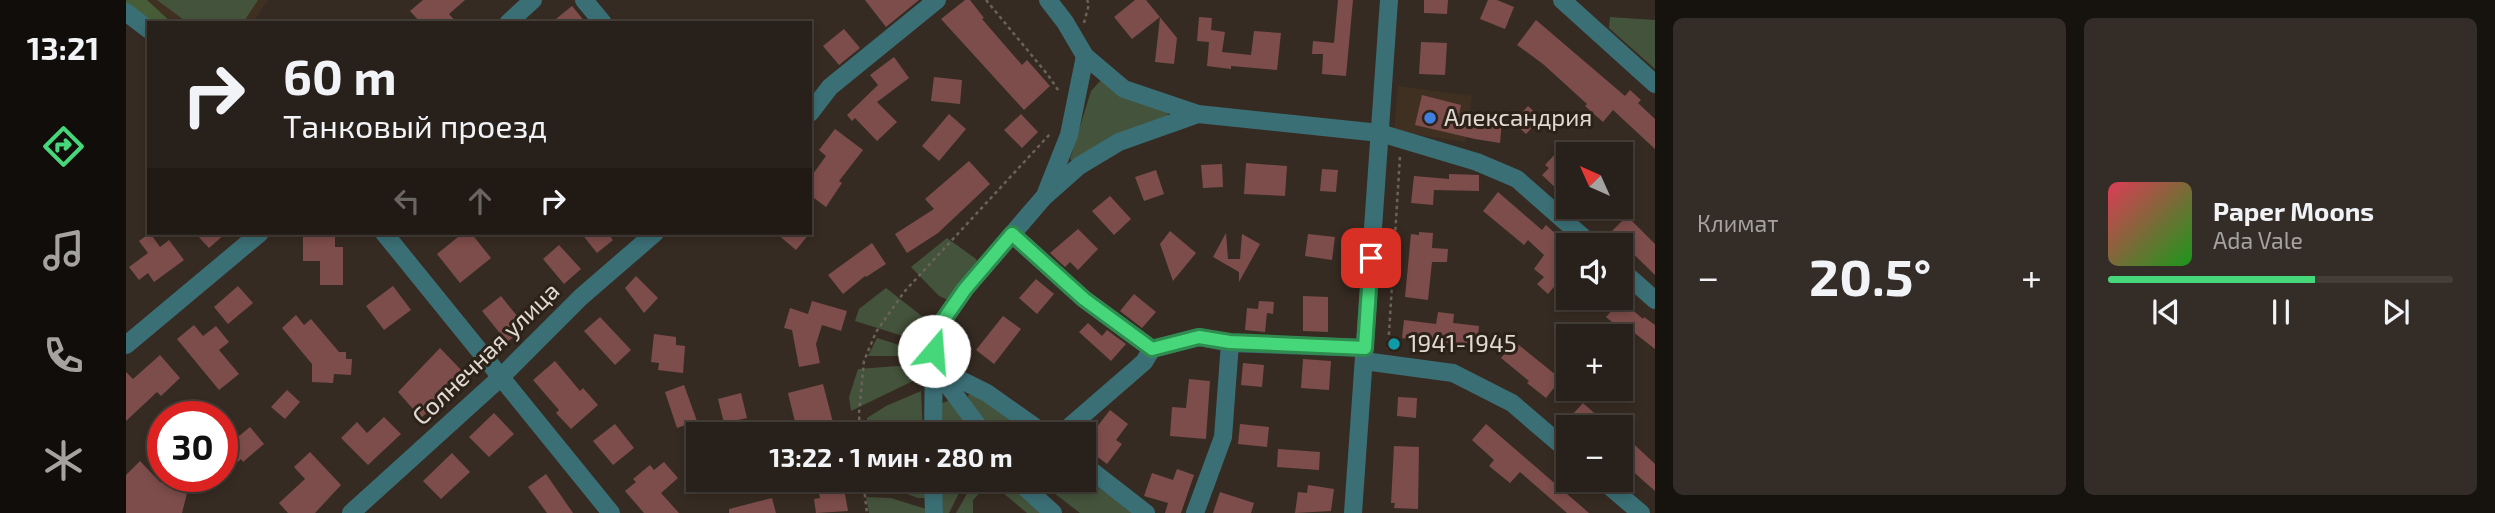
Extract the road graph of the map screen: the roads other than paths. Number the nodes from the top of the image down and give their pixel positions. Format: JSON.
{"nodes":[{"id":1,"x":533,"y":0,"type":"edge"},
{"id":2,"x":584,"y":0,"type":"edge"},
{"id":3,"x":937,"y":0,"type":"edge"},
{"id":4,"x":1048,"y":0,"type":"edge"},
{"id":5,"x":1389,"y":0,"type":"edge"},
{"id":6,"x":1562,"y":0,"type":"edge"},
{"id":7,"x":126,"y":12,"type":"edge"},
{"id":8,"x":510,"y":21,"type":"edge"},
{"id":9,"x":601,"y":21,"type":"edge"},
{"id":10,"x":147,"y":28,"type":"edge"},
{"id":11,"x":1085,"y":55,"type":"junction"},
{"id":12,"x":1655,"y":84,"type":"edge"},
{"id":13,"x":812,"y":87,"type":"edge"},
{"id":14,"x":830,"y":87,"type":"junction"},
{"id":15,"x":812,"y":110,"type":"edge"},
{"id":16,"x":1198,"y":114,"type":"junction"},
{"id":17,"x":1380,"y":132,"type":"junction"},
{"id":18,"x":1044,"y":197,"type":"junction"},
{"id":19,"x":1578,"y":233,"type":"edge"},
{"id":20,"x":1012,"y":234,"type":"junction"},
{"id":21,"x":258,"y":235,"type":"edge"},
{"id":22,"x":386,"y":235,"type":"edge"},
{"id":23,"x":654,"y":235,"type":"edge"},
{"id":24,"x":1633,"y":281,"type":"edge"},
{"id":25,"x":1655,"y":300,"type":"edge"},
{"id":26,"x":1230,"y":342,"type":"junction"},
{"id":27,"x":126,"y":345,"type":"edge"},
{"id":28,"x":1152,"y":349,"type":"junction"},
{"id":29,"x":1365,"y":354,"type":"junction"},
{"id":30,"x":933,"y":366,"type":"junction"},
{"id":31,"x":500,"y":378,"type":"junction"},
{"id":32,"x":933,"y":422,"type":"edge"},
{"id":33,"x":975,"y":422,"type":"edge"},
{"id":34,"x":1028,"y":422,"type":"edge"},
{"id":35,"x":1076,"y":422,"type":"edge"},
{"id":36,"x":1556,"y":441,"type":"edge"},
{"id":37,"x":1096,"y":474,"type":"edge"},
{"id":38,"x":933,"y":492,"type":"edge"},
{"id":39,"x":1030,"y":492,"type":"edge"},
{"id":40,"x":1616,"y":492,"type":"edge"},
{"id":41,"x":351,"y":513,"type":"edge"},
{"id":42,"x":611,"y":513,"type":"edge"},
{"id":43,"x":934,"y":513,"type":"edge"},
{"id":44,"x":1053,"y":513,"type":"edge"},
{"id":45,"x":1146,"y":513,"type":"edge"},
{"id":46,"x":1195,"y":513,"type":"edge"},
{"id":47,"x":1353,"y":513,"type":"edge"},
{"id":48,"x":1641,"y":513,"type":"edge"}],
"edges":[{"from":1,"to":8,"type":"street"},
{"from":2,"to":9,"type":"street"},
{"from":3,"to":14,"type":"street"},
{"from":4,"to":11,"type":"street"},
{"from":5,"to":17,"type":"street"},
{"from":6,"to":12,"type":"street"},
{"from":7,"to":10,"type":"street"},
{"from":11,"to":16,"type":"street"},
{"from":11,"to":18,"type":"street"},
{"from":13,"to":14,"type":"street"},
{"from":14,"to":15,"type":"street"},
{"from":16,"to":17,"type":"street"},
{"from":16,"to":18,"type":"street"},
{"from":17,"to":19,"type":"street"},
{"from":17,"to":29,"type":"street"},
{"from":18,"to":20,"type":"street"},
{"from":20,"to":28,"type":"street"},
{"from":20,"to":30,"type":"street"},
{"from":21,"to":27,"type":"street"},
{"from":22,"to":31,"type":"street"},
{"from":23,"to":31,"type":"street","name":"Солнечная улица"},
{"from":24,"to":25,"type":"street"},
{"from":26,"to":28,"type":"street"},
{"from":26,"to":29,"type":"street"},
{"from":26,"to":46,"type":"street"},
{"from":28,"to":35,"type":"street"},
{"from":29,"to":36,"type":"street"},
{"from":29,"to":47,"type":"street"},
{"from":30,"to":32,"type":"street"},
{"from":30,"to":33,"type":"street"},
{"from":30,"to":34,"type":"street"},
{"from":31,"to":41,"type":"street","name":"Солнечная улица"},
{"from":31,"to":42,"type":"street"},
{"from":37,"to":45,"type":"street"},
{"from":38,"to":43,"type":"street"},
{"from":39,"to":44,"type":"street"},
{"from":40,"to":48,"type":"street"}]}
